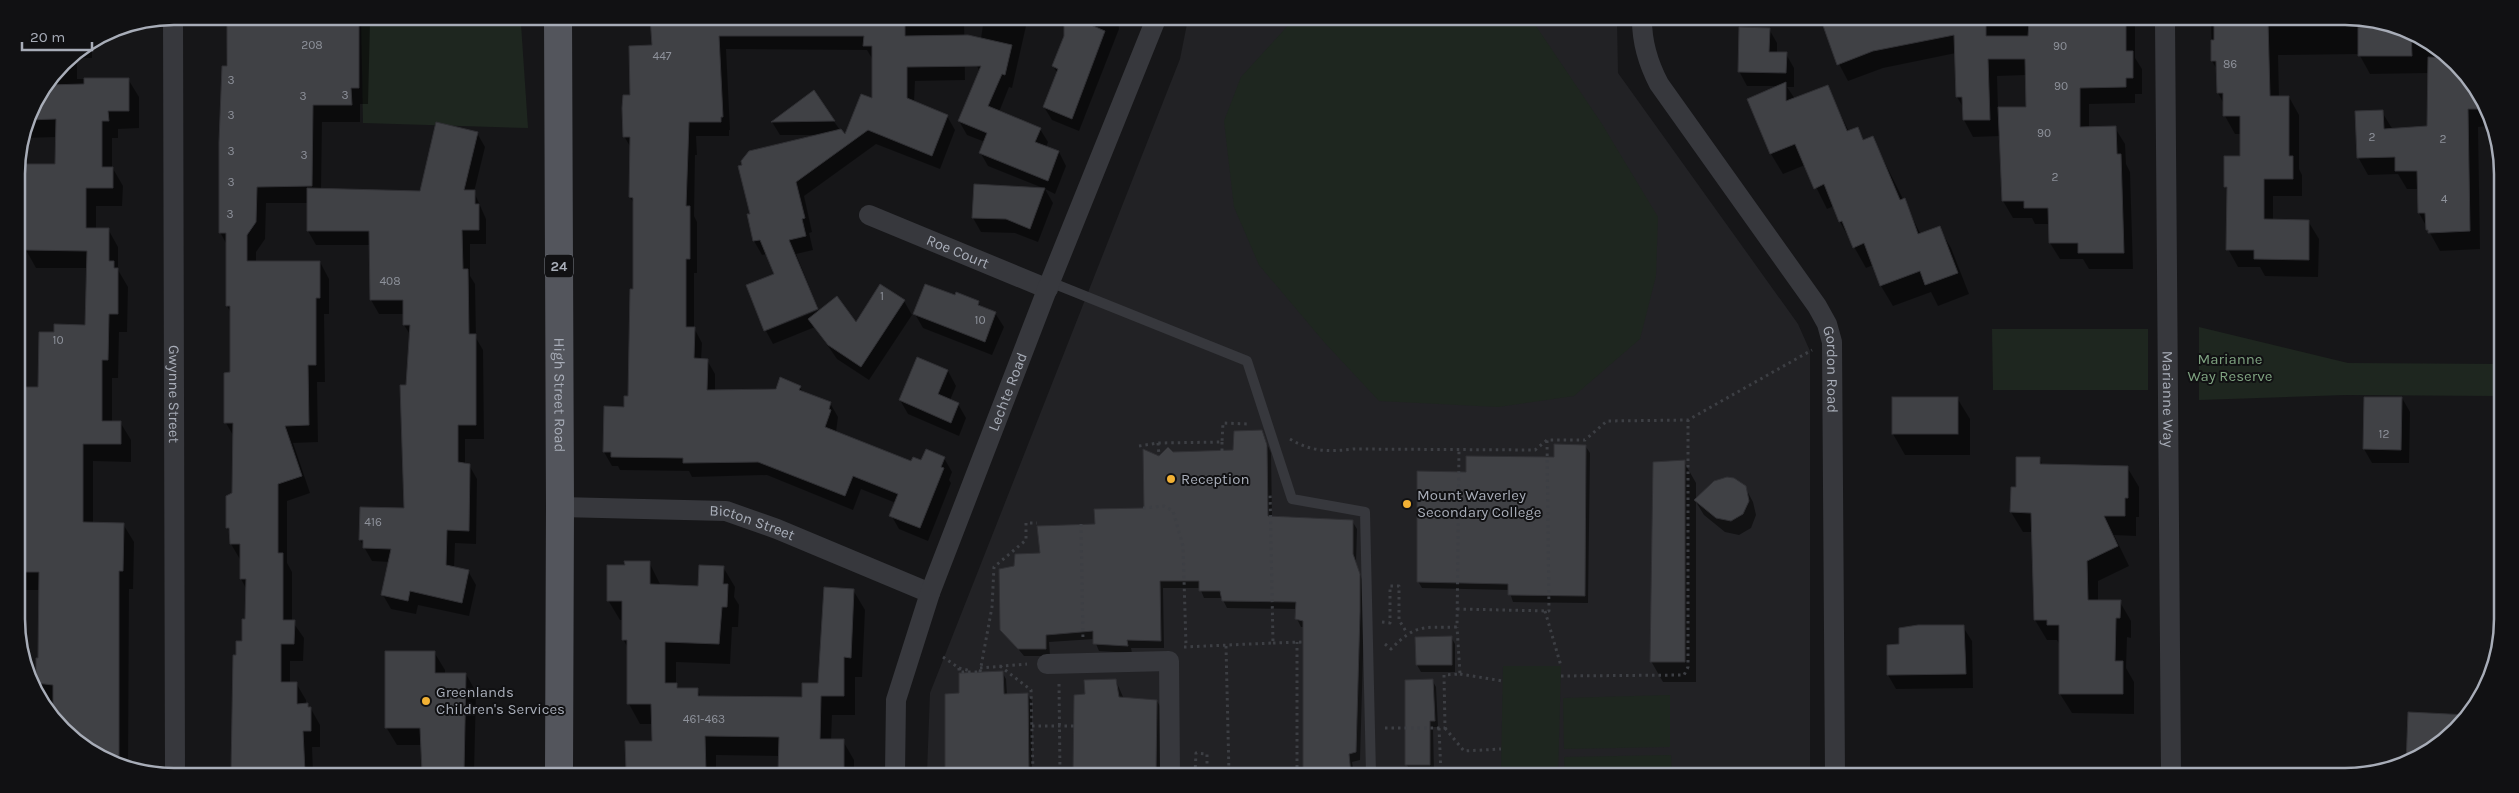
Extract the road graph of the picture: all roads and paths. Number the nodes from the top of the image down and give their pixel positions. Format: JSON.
{"nodes":[{"id":1,"x":174,"y":25,"type":"edge"},
{"id":2,"x":558,"y":25,"type":"edge"},
{"id":3,"x":1154,"y":25,"type":"edge"},
{"id":4,"x":1642,"y":25,"type":"edge"},
{"id":5,"x":2165,"y":25,"type":"edge"},
{"id":6,"x":869,"y":215,"type":"dead end"},
{"id":7,"x":1049,"y":285,"type":"junction"},
{"id":8,"x":1816,"y":347,"type":"dead end"},
{"id":9,"x":1688,"y":420,"type":"junction"},
{"id":10,"x":1257,"y":424,"type":"dead end"},
{"id":11,"x":1268,"y":426,"type":"junction"},
{"id":12,"x":1547,"y":440,"type":"junction"},
{"id":13,"x":1222,"y":442,"type":"junction"},
{"id":14,"x":1158,"y":443,"type":"junction"},
{"id":15,"x":1138,"y":446,"type":"dead end"},
{"id":16,"x":1459,"y":450,"type":"junction"},
{"id":17,"x":1222,"y":451,"type":"dead end"},
{"id":18,"x":1159,"y":456,"type":"dead end"},
{"id":19,"x":560,"y":507,"type":"junction"},
{"id":20,"x":1143,"y":508,"type":"dead end"},
{"id":21,"x":1037,"y":522,"type":"dead end"},
{"id":22,"x":1081,"y":524,"type":"dead end"},
{"id":23,"x":1272,"y":533,"type":"dead end"},
{"id":24,"x":930,"y":592,"type":"junction"},
{"id":25,"x":1457,"y":609,"type":"junction"},
{"id":26,"x":1545,"y":611,"type":"junction"},
{"id":27,"x":1376,"y":622,"type":"dead end"},
{"id":28,"x":1457,"y":627,"type":"junction"},
{"id":29,"x":1408,"y":633,"type":"junction"},
{"id":30,"x":1298,"y":642,"type":"junction"},
{"id":31,"x":1303,"y":642,"type":"dead end"},
{"id":32,"x":1273,"y":643,"type":"junction"},
{"id":33,"x":1384,"y":643,"type":"dead end"},
{"id":34,"x":1226,"y":646,"type":"junction"},
{"id":35,"x":943,"y":657,"type":"dead end"},
{"id":36,"x":1083,"y":662,"type":"junction"},
{"id":37,"x":1053,"y":663,"type":"joint"},
{"id":38,"x":1013,"y":665,"type":"dead end"},
{"id":39,"x":1000,"y":666,"type":"junction"},
{"id":40,"x":1560,"y":666,"type":"dead end"},
{"id":41,"x":980,"y":670,"type":"junction"},
{"id":42,"x":1460,"y":674,"type":"junction"},
{"id":43,"x":1561,"y":676,"type":"dead end"},
{"id":44,"x":1503,"y":681,"type":"dead end"},
{"id":45,"x":1032,"y":726,"type":"junction"},
{"id":46,"x":1074,"y":726,"type":"dead end"},
{"id":47,"x":1383,"y":728,"type":"dead end"},
{"id":48,"x":1439,"y":728,"type":"junction"},
{"id":49,"x":1445,"y":728,"type":"junction"},
{"id":50,"x":1501,"y":749,"type":"dead end"},
{"id":51,"x":175,"y":768,"type":"edge"},
{"id":52,"x":559,"y":768,"type":"edge"},
{"id":53,"x":895,"y":768,"type":"edge"},
{"id":54,"x":1033,"y":768,"type":"edge"},
{"id":55,"x":1060,"y":768,"type":"edge"},
{"id":56,"x":1170,"y":768,"type":"edge"},
{"id":57,"x":1195,"y":768,"type":"edge"},
{"id":58,"x":1207,"y":768,"type":"edge"},
{"id":59,"x":1229,"y":768,"type":"edge"},
{"id":60,"x":1297,"y":768,"type":"edge"},
{"id":61,"x":1371,"y":768,"type":"edge"},
{"id":62,"x":1441,"y":768,"type":"edge"},
{"id":63,"x":1835,"y":768,"type":"edge"},
{"id":64,"x":2171,"y":768,"type":"edge"}],
"edges":[{"from":1,"to":51,"type":"street","name":"Gwynne Street"},
{"from":2,"to":19,"type":"main road","name":"High Street Road","number":"24"},
{"from":3,"to":7,"type":"street","name":"Lechte Road"},
{"from":4,"to":63,"type":"street","name":"Gordon Road"},
{"from":5,"to":64,"type":"street","name":"Marianne Way"},
{"from":6,"to":7,"type":"street","name":"Roe Court"},
{"from":7,"to":11,"type":"lane"},
{"from":7,"to":24,"type":"street","name":"Lechte Road"},
{"from":8,"to":9,"type":"path"},
{"from":9,"to":12,"type":"path"},
{"from":9,"to":43,"type":"path"},
{"from":10,"to":13,"type":"path"},
{"from":11,"to":16,"type":"path"},
{"from":11,"to":61,"type":"lane"},
{"from":12,"to":16,"type":"path"},
{"from":12,"to":26,"type":"path"},
{"from":13,"to":14,"type":"path"},
{"from":13,"to":17,"type":"path"},
{"from":14,"to":15,"type":"path"},
{"from":14,"to":18,"type":"path"},
{"from":16,"to":25,"type":"path"},
{"from":19,"to":24,"type":"street","name":"Bicton Street"},
{"from":19,"to":52,"type":"main road","name":"High Street Road","number":"24"},
{"from":20,"to":34,"type":"path"},
{"from":21,"to":41,"type":"path"},
{"from":22,"to":36,"type":"path"},
{"from":23,"to":32,"type":"path"},
{"from":24,"to":53,"type":"street","name":"Lechte Road"},
{"from":25,"to":26,"type":"path"},
{"from":25,"to":28,"type":"path"},
{"from":26,"to":40,"type":"path"},
{"from":27,"to":29,"type":"path"},
{"from":28,"to":29,"type":"path"},
{"from":28,"to":42,"type":"path"},
{"from":29,"to":33,"type":"path"},
{"from":30,"to":31,"type":"path"},
{"from":30,"to":32,"type":"path"},
{"from":30,"to":60,"type":"path"},
{"from":32,"to":34,"type":"path"},
{"from":34,"to":59,"type":"path"},
{"from":35,"to":41,"type":"path"},
{"from":36,"to":37,"type":"street"},
{"from":36,"to":56,"type":"street"},
{"from":37,"to":55,"type":"path"},
{"from":38,"to":39,"type":"path"},
{"from":39,"to":41,"type":"path"},
{"from":39,"to":45,"type":"path"},
{"from":42,"to":44,"type":"path"},
{"from":42,"to":49,"type":"path"},
{"from":45,"to":46,"type":"path"},
{"from":45,"to":54,"type":"path"},
{"from":47,"to":48,"type":"path"},
{"from":48,"to":49,"type":"path"},
{"from":48,"to":62,"type":"path"},
{"from":49,"to":50,"type":"path"},
{"from":57,"to":58,"type":"path"}]}
